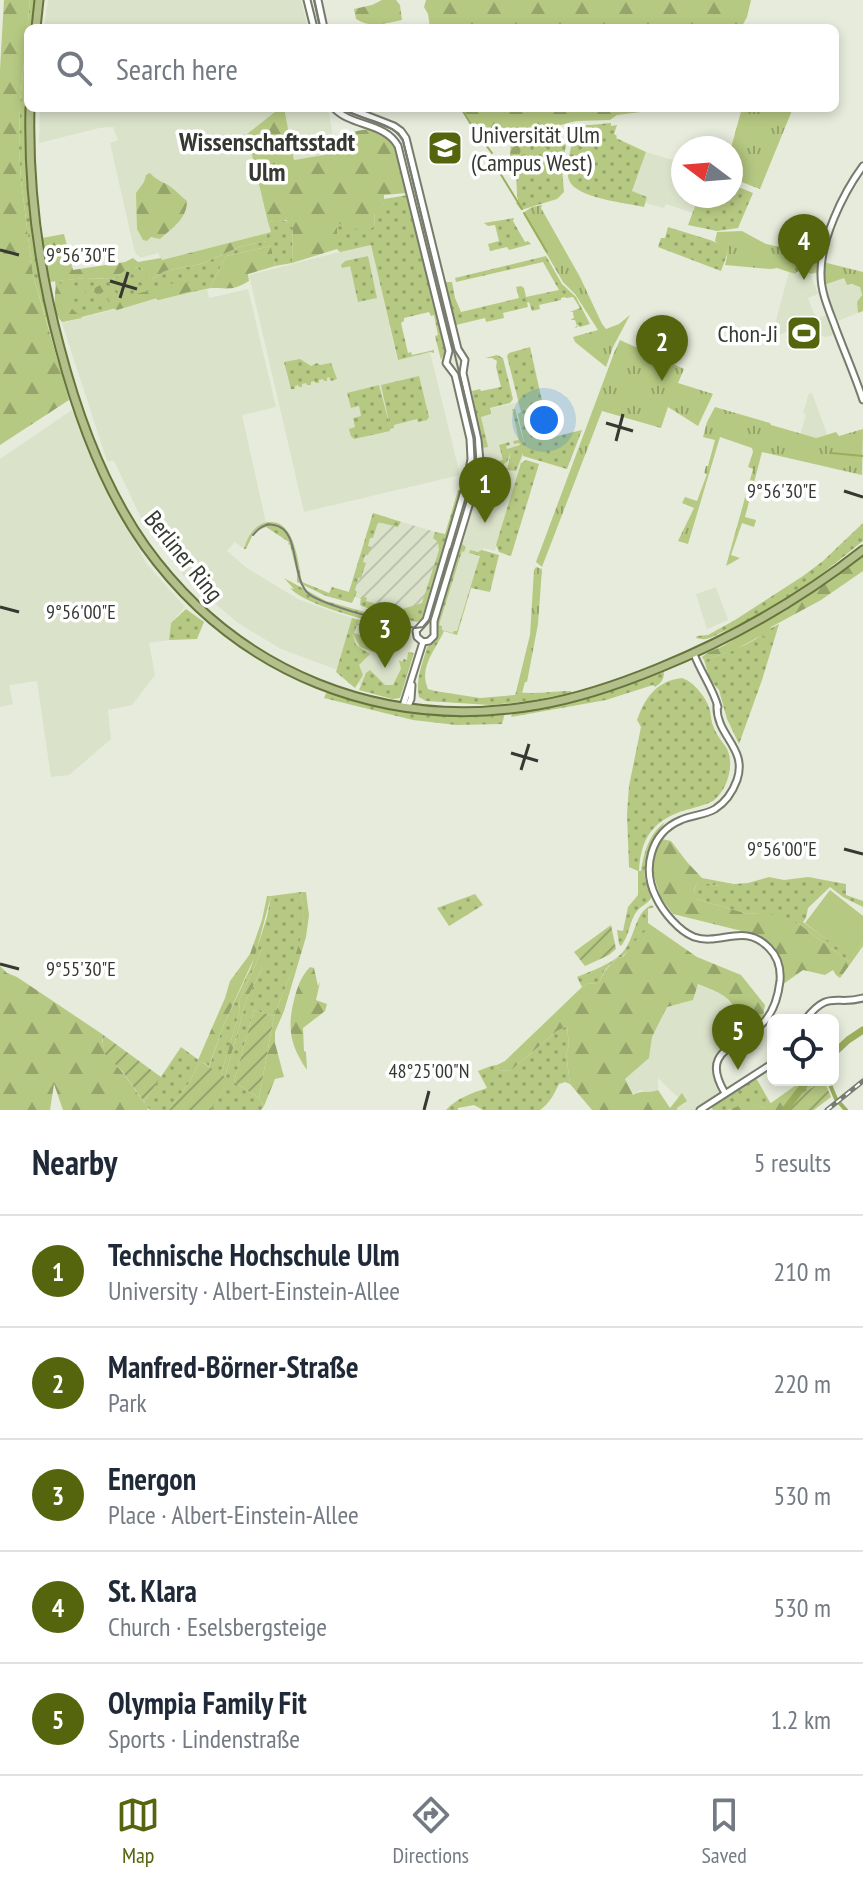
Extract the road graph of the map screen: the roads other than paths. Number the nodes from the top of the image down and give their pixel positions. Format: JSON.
{"nodes":[{"id":1,"x":39,"y":0,"type":"edge"},
{"id":2,"x":307,"y":0,"type":"edge"},
{"id":3,"x":318,"y":0,"type":"edge"},
{"id":4,"x":36,"y":24,"type":"edge"},
{"id":5,"x":313,"y":24,"type":"edge"},
{"id":6,"x":323,"y":24,"type":"edge"},
{"id":7,"x":30,"y":112,"type":"edge"},
{"id":8,"x":338,"y":112,"type":"edge"},
{"id":9,"x":358,"y":112,"type":"edge"},
{"id":10,"x":408,"y":148,"type":"junction"},
{"id":11,"x":400,"y":150,"type":"junction"},
{"id":12,"x":863,"y":166,"type":"edge"},
{"id":13,"x":461,"y":354,"type":"junction"},
{"id":14,"x":448,"y":356,"type":"junction"},
{"id":15,"x":463,"y":367,"type":"junction"},
{"id":16,"x":452,"y":370,"type":"junction"},
{"id":17,"x":863,"y":400,"type":"edge"},
{"id":18,"x":863,"y":550,"type":"edge"},
{"id":19,"x":422,"y":624,"type":"junction"},
{"id":20,"x":434,"y":628,"type":"junction"},
{"id":21,"x":423,"y":642,"type":"junction"},
{"id":22,"x":694,"y":654,"type":"junction"},
{"id":23,"x":677,"y":661,"type":"junction"},
{"id":24,"x":699,"y":667,"type":"junction"},
{"id":25,"x":412,"y":680,"type":"junction"},
{"id":26,"x":411,"y":693,"type":"junction"},
{"id":27,"x":406,"y":707,"type":"junction"},
{"id":28,"x":427,"y":709,"type":"junction"},
{"id":29,"x":863,"y":998,"type":"edge"},
{"id":30,"x":810,"y":1014,"type":"edge"},
{"id":31,"x":767,"y":1067,"type":"edge"},
{"id":32,"x":725,"y":1093,"type":"junction"},
{"id":33,"x":700,"y":1110,"type":"edge"}],
"edges":[{"from":1,"to":4,"type":"main road"},
{"from":2,"to":5,"type":"street"},
{"from":3,"to":6,"type":"street"},
{"from":7,"to":27,"type":"main road","name":"Berliner Ring"},
{"from":8,"to":11,"type":"street"},
{"from":9,"to":10,"type":"street"},
{"from":10,"to":11,"type":"street"},
{"from":10,"to":13,"type":"street"},
{"from":11,"to":14,"type":"street"},
{"from":12,"to":17,"type":"street"},
{"from":13,"to":14,"type":"street"},
{"from":13,"to":15,"type":"street"},
{"from":14,"to":16,"type":"street"},
{"from":15,"to":16,"type":"street"},
{"from":15,"to":20,"type":"street"},
{"from":16,"to":19,"type":"street"},
{"from":18,"to":22,"type":"main road","name":"Berliner Ring"},
{"from":19,"to":20,"type":"street"},
{"from":19,"to":21,"type":"street"},
{"from":20,"to":21,"type":"street"},
{"from":21,"to":25,"type":"street"},
{"from":22,"to":23,"type":"main road","name":"Berliner Ring"},
{"from":22,"to":24,"type":"street"},
{"from":23,"to":24,"type":"street"},
{"from":23,"to":28,"type":"main road","name":"Berliner Ring"},
{"from":24,"to":32,"type":"street"},
{"from":25,"to":26,"type":"street"},
{"from":25,"to":27,"type":"street"},
{"from":26,"to":27,"type":"street"},
{"from":26,"to":28,"type":"street"},
{"from":27,"to":28,"type":"main road","name":"Berliner Ring"},
{"from":29,"to":30,"type":"street"},
{"from":31,"to":32,"type":"street"},
{"from":32,"to":33,"type":"street"}]}
